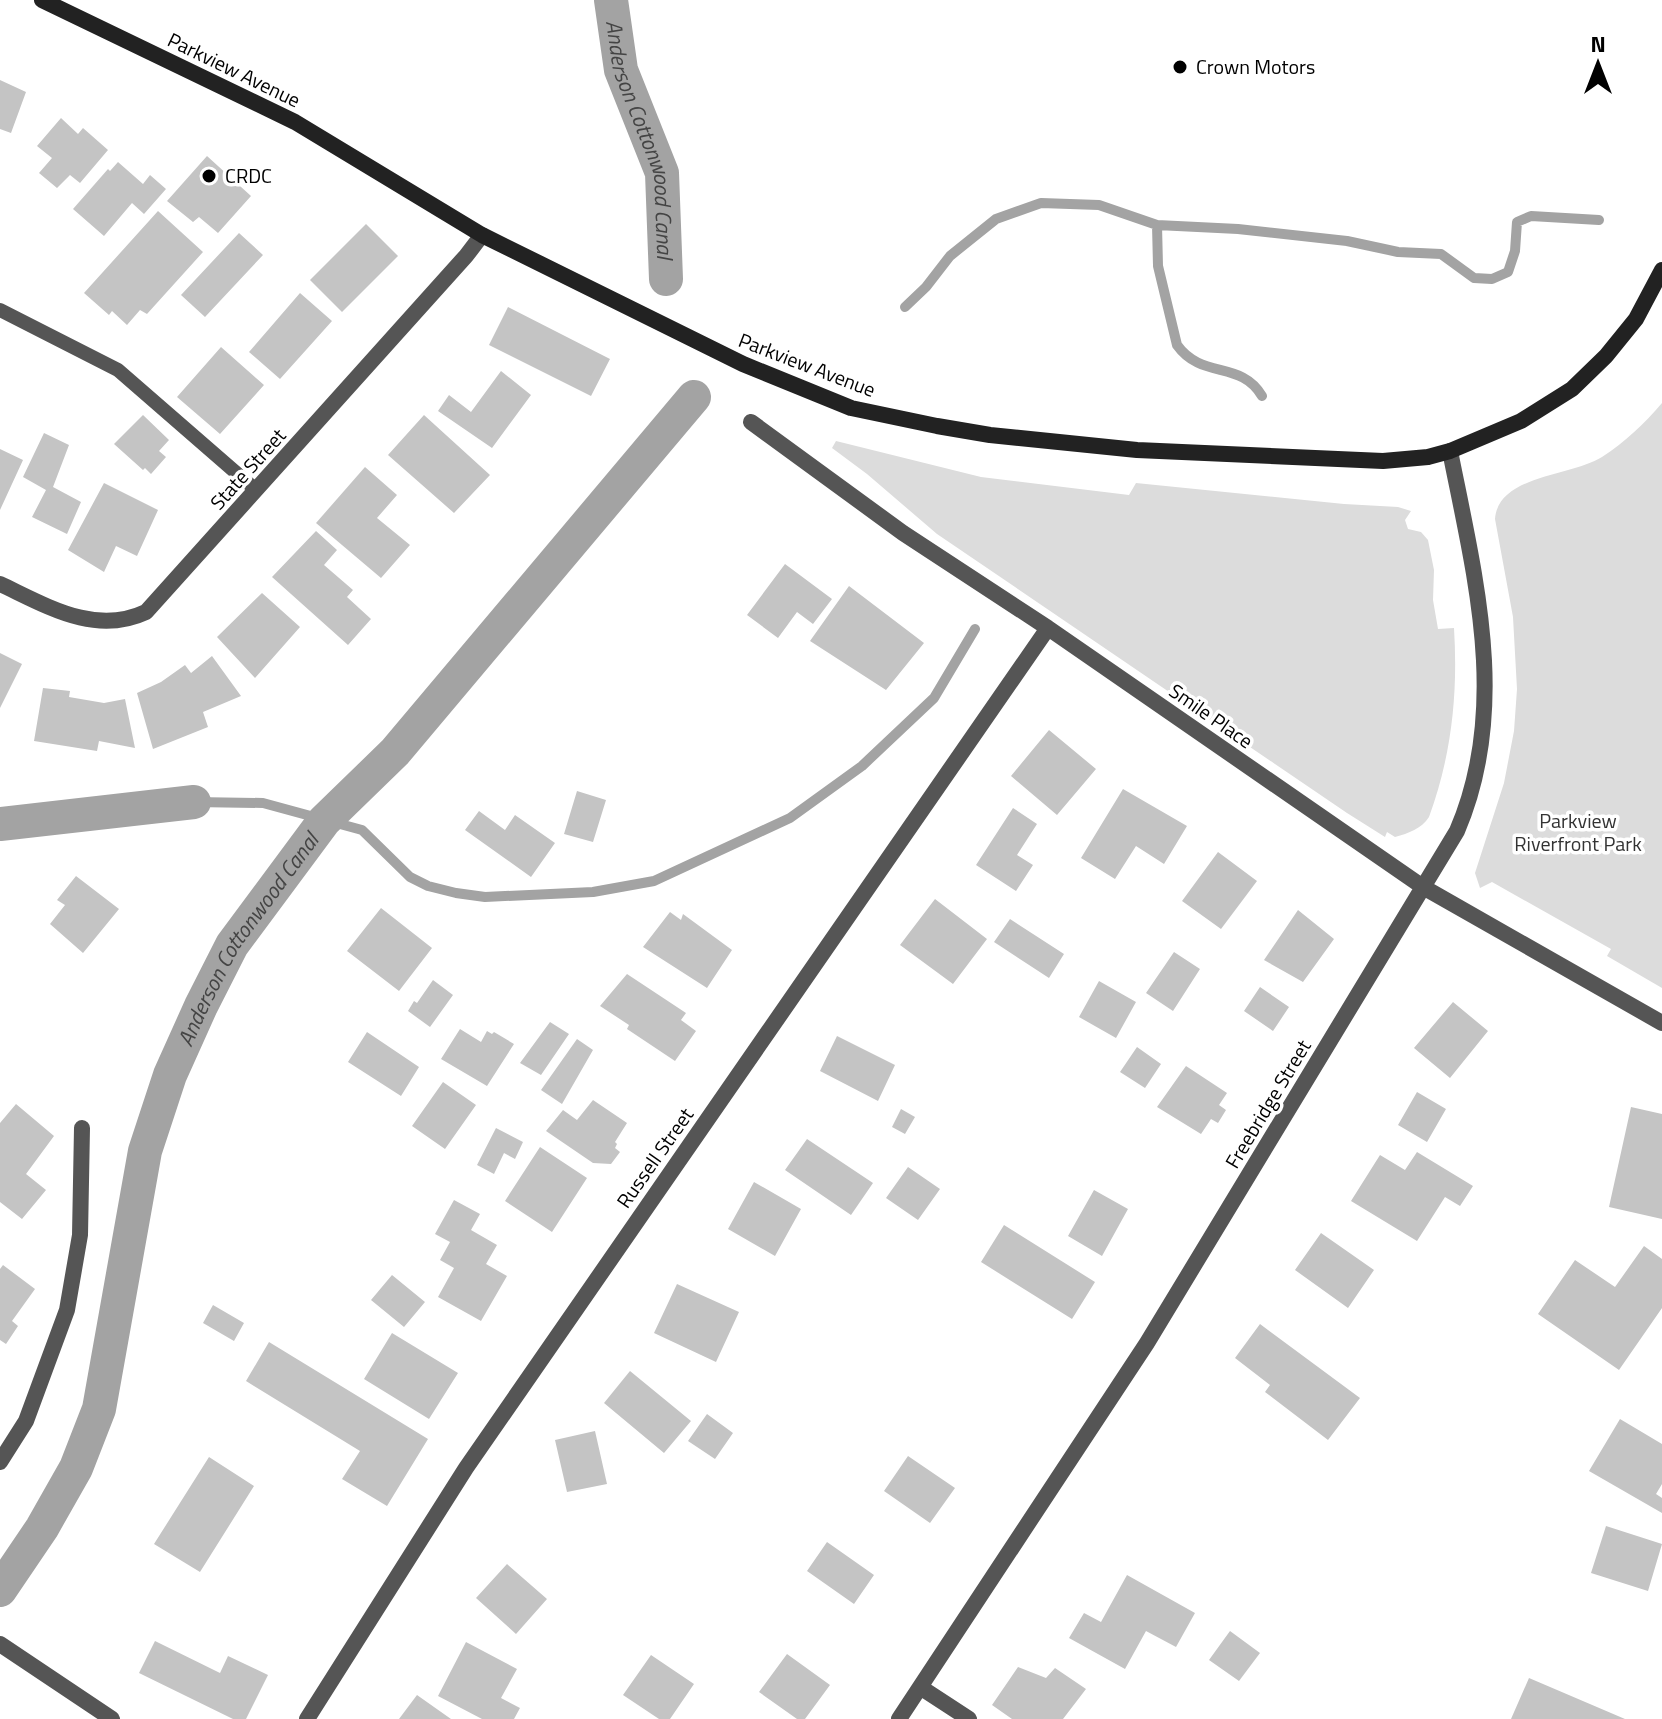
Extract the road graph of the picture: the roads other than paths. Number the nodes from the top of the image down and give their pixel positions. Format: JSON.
{"nodes":[{"id":1,"x":42,"y":0,"type":"edge"},
{"id":2,"x":482,"y":235,"type":"junction"},
{"id":3,"x":1662,"y":270,"type":"edge"},
{"id":4,"x":0,"y":310,"type":"edge"},
{"id":5,"x":751,"y":422,"type":"dead end"},
{"id":6,"x":1450,"y":451,"type":"junction"},
{"id":7,"x":256,"y":490,"type":"junction"},
{"id":8,"x":0,"y":584,"type":"edge"},
{"id":9,"x":1048,"y":628,"type":"junction"},
{"id":10,"x":1423,"y":887,"type":"junction"},
{"id":11,"x":1662,"y":1023,"type":"edge"},
{"id":12,"x":82,"y":1128,"type":"dead end"},
{"id":13,"x":0,"y":1462,"type":"edge"},
{"id":14,"x":0,"y":1644,"type":"edge"},
{"id":15,"x":920,"y":1687,"type":"junction"},
{"id":16,"x":112,"y":1719,"type":"edge"},
{"id":17,"x":307,"y":1719,"type":"edge"},
{"id":18,"x":899,"y":1719,"type":"edge"},
{"id":19,"x":969,"y":1719,"type":"edge"}],
"edges":[{"from":1,"to":2,"type":"main road","name":"Parkview Avenue"},
{"from":2,"to":6,"type":"main road","name":"Parkview Avenue"},
{"from":2,"to":7,"type":"street","name":"State Street"},
{"from":3,"to":6,"type":"main road","name":"Parkview Avenue"},
{"from":4,"to":7,"type":"lane"},
{"from":5,"to":9,"type":"street","name":"Smile Place"},
{"from":6,"to":10,"type":"street","name":"Freebridge Street"},
{"from":7,"to":8,"type":"street","name":"State Street"},
{"from":9,"to":10,"type":"street","name":"Smile Place"},
{"from":9,"to":17,"type":"street","name":"Russell Street"},
{"from":10,"to":11,"type":"street","name":"Smile Place"},
{"from":10,"to":15,"type":"street","name":"Freebridge Street"},
{"from":12,"to":13,"type":"street"},
{"from":14,"to":16,"type":"street"},
{"from":15,"to":18,"type":"street","name":"Freebridge Street"},
{"from":15,"to":19,"type":"street"}]}
